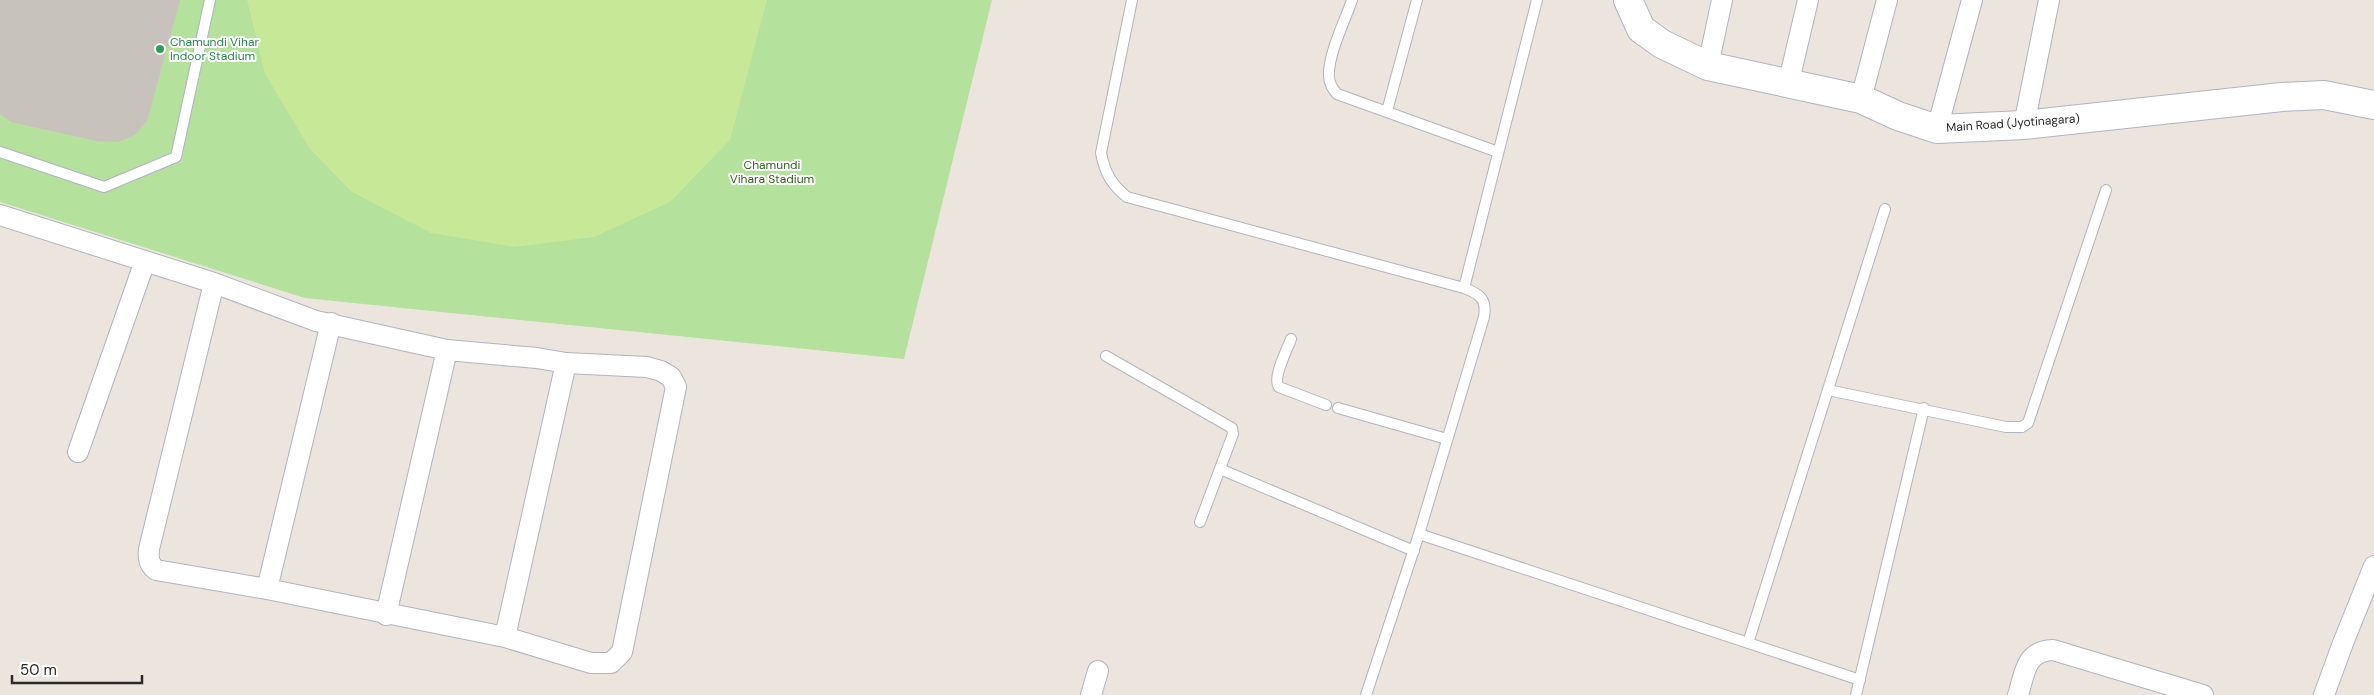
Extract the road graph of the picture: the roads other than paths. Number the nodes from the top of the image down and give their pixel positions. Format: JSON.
{"nodes":[{"id":1,"x":210,"y":0,"type":"edge"},
{"id":2,"x":1132,"y":0,"type":"edge"},
{"id":3,"x":1352,"y":0,"type":"edge"},
{"id":4,"x":1418,"y":0,"type":"edge"},
{"id":5,"x":1537,"y":0,"type":"edge"},
{"id":6,"x":1628,"y":0,"type":"edge"},
{"id":7,"x":1722,"y":0,"type":"edge"},
{"id":8,"x":1808,"y":0,"type":"edge"},
{"id":9,"x":1886,"y":0,"type":"edge"},
{"id":10,"x":1972,"y":0,"type":"edge"},
{"id":11,"x":2049,"y":0,"type":"edge"},
{"id":12,"x":1708,"y":66,"type":"junction"},
{"id":13,"x":1788,"y":84,"type":"junction"},
{"id":14,"x":1861,"y":99,"type":"junction"},
{"id":15,"x":2374,"y":105,"type":"edge"},
{"id":16,"x":1387,"y":112,"type":"junction"},
{"id":17,"x":2024,"y":125,"type":"junction"},
{"id":18,"x":1936,"y":129,"type":"junction"},
{"id":19,"x":0,"y":152,"type":"edge"},
{"id":20,"x":1498,"y":152,"type":"junction"},
{"id":21,"x":2106,"y":190,"type":"dead end"},
{"id":22,"x":1885,"y":209,"type":"dead end"},
{"id":23,"x":0,"y":215,"type":"edge"},
{"id":24,"x":145,"y":261,"type":"junction"},
{"id":25,"x":214,"y":283,"type":"junction"},
{"id":26,"x":1464,"y":288,"type":"junction"},
{"id":27,"x":331,"y":323,"type":"junction"},
{"id":28,"x":1291,"y":338,"type":"dead end"},
{"id":29,"x":447,"y":350,"type":"junction"},
{"id":30,"x":1106,"y":356,"type":"dead end"},
{"id":31,"x":566,"y":363,"type":"junction"},
{"id":32,"x":1828,"y":390,"type":"junction"},
{"id":33,"x":1326,"y":405,"type":"dead end"},
{"id":34,"x":1338,"y":408,"type":"dead end"},
{"id":35,"x":1924,"y":408,"type":"junction"},
{"id":36,"x":1447,"y":439,"type":"junction"},
{"id":37,"x":78,"y":452,"type":"dead end"},
{"id":38,"x":1220,"y":469,"type":"junction"},
{"id":39,"x":1200,"y":522,"type":"dead end"},
{"id":40,"x":1419,"y":534,"type":"junction"},
{"id":41,"x":1414,"y":551,"type":"junction"},
{"id":42,"x":2374,"y":566,"type":"edge"},
{"id":43,"x":267,"y":589,"type":"junction"},
{"id":44,"x":386,"y":615,"type":"junction"},
{"id":45,"x":505,"y":637,"type":"junction"},
{"id":46,"x":1748,"y":643,"type":"junction"},
{"id":47,"x":1098,"y":671,"type":"dead end"},
{"id":48,"x":1860,"y":680,"type":"junction"},
{"id":49,"x":1090,"y":695,"type":"edge"},
{"id":50,"x":1366,"y":695,"type":"edge"},
{"id":51,"x":1856,"y":695,"type":"edge"},
{"id":52,"x":2018,"y":695,"type":"edge"},
{"id":53,"x":2203,"y":695,"type":"edge"},
{"id":54,"x":2324,"y":695,"type":"edge"}],
"edges":[{"from":1,"to":19,"type":"lane"},
{"from":2,"to":26,"type":"lane"},
{"from":3,"to":16,"type":"lane"},
{"from":4,"to":16,"type":"lane"},
{"from":5,"to":20,"type":"lane"},
{"from":6,"to":12,"type":"street","name":"Main Road (Jyotinagara)"},
{"from":7,"to":12,"type":"street"},
{"from":8,"to":13,"type":"street"},
{"from":9,"to":14,"type":"street"},
{"from":10,"to":18,"type":"street"},
{"from":11,"to":17,"type":"street"},
{"from":12,"to":13,"type":"street","name":"Main Road (Jyotinagara)"},
{"from":13,"to":14,"type":"street","name":"Main Road (Jyotinagara)"},
{"from":14,"to":18,"type":"street","name":"Main Road (Jyotinagara)"},
{"from":15,"to":17,"type":"street","name":"Main Road (Jyotinagara)"},
{"from":16,"to":20,"type":"lane"},
{"from":17,"to":18,"type":"street","name":"Main Road (Jyotinagara)"},
{"from":20,"to":26,"type":"lane"},
{"from":21,"to":35,"type":"lane"},
{"from":22,"to":32,"type":"lane"},
{"from":23,"to":24,"type":"street"},
{"from":24,"to":25,"type":"street"},
{"from":24,"to":37,"type":"street"},
{"from":25,"to":27,"type":"street"},
{"from":25,"to":43,"type":"street"},
{"from":26,"to":36,"type":"lane"},
{"from":27,"to":29,"type":"street"},
{"from":27,"to":43,"type":"street"},
{"from":28,"to":33,"type":"lane"},
{"from":29,"to":31,"type":"street"},
{"from":29,"to":44,"type":"street"},
{"from":30,"to":38,"type":"lane"},
{"from":31,"to":45,"type":"street"},
{"from":31,"to":45,"type":"street"},
{"from":32,"to":35,"type":"lane"},
{"from":32,"to":46,"type":"lane"},
{"from":34,"to":36,"type":"lane"},
{"from":35,"to":48,"type":"lane"},
{"from":36,"to":40,"type":"lane"},
{"from":38,"to":39,"type":"lane"},
{"from":38,"to":41,"type":"lane"},
{"from":40,"to":41,"type":"lane"},
{"from":40,"to":46,"type":"lane"},
{"from":41,"to":50,"type":"lane"},
{"from":42,"to":54,"type":"street"},
{"from":43,"to":44,"type":"street"},
{"from":44,"to":45,"type":"street"},
{"from":46,"to":48,"type":"lane"},
{"from":47,"to":49,"type":"street"},
{"from":48,"to":51,"type":"lane"},
{"from":52,"to":53,"type":"street"}]}
